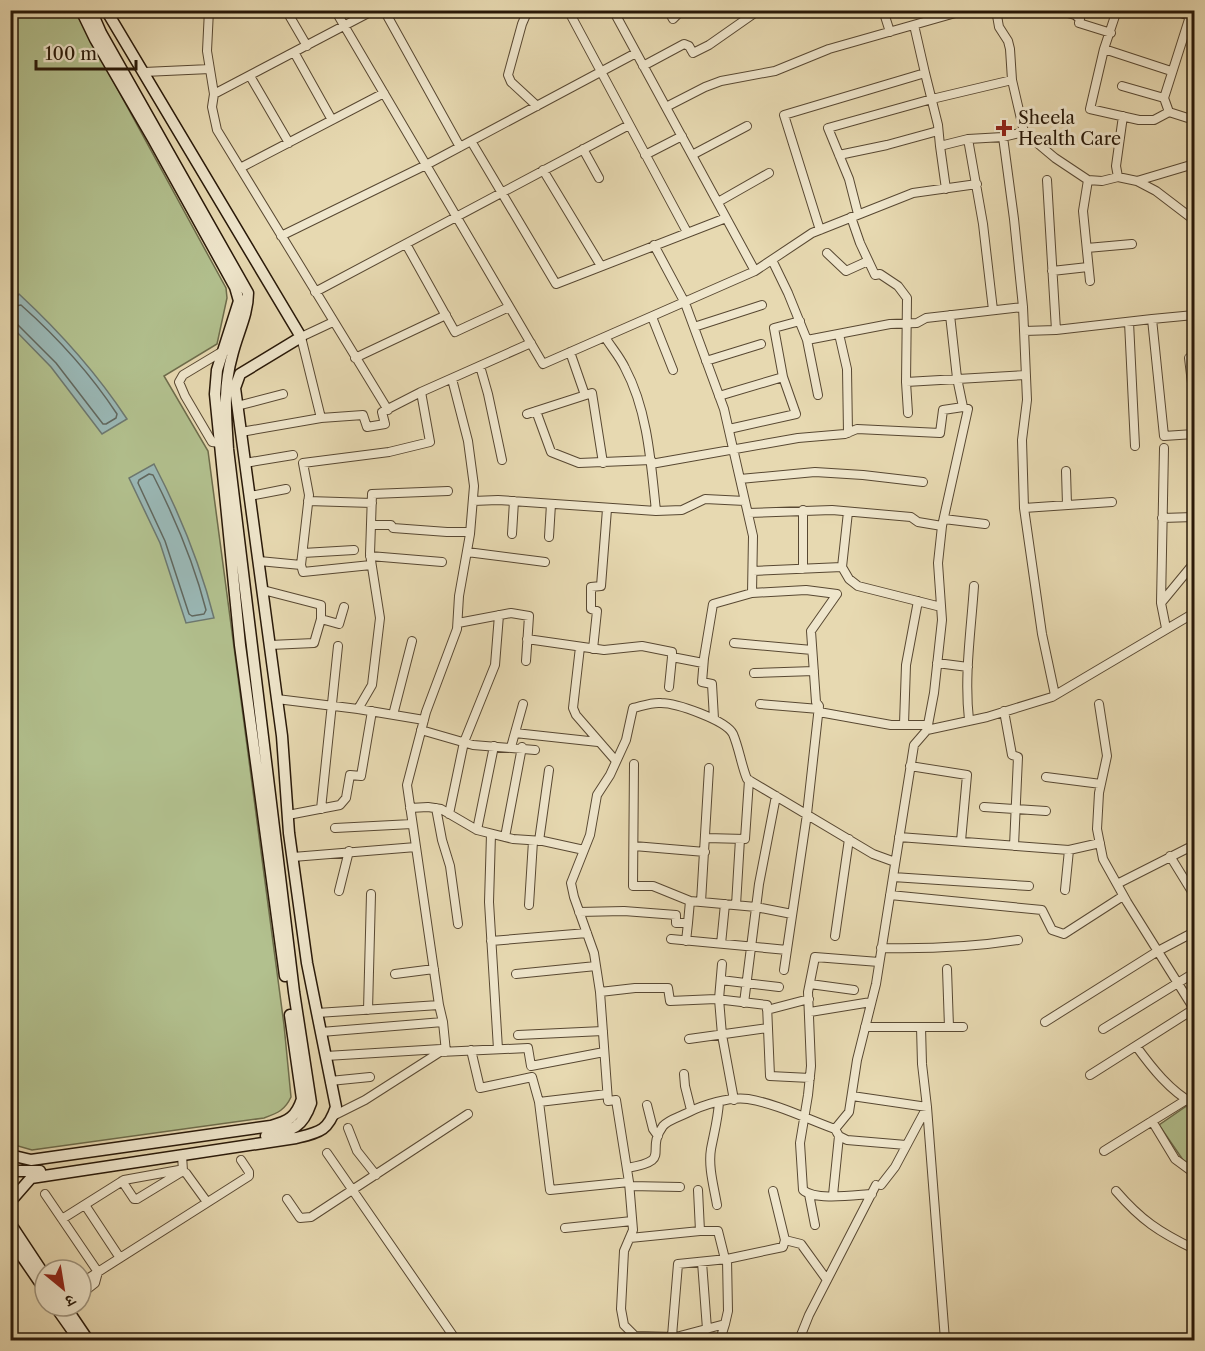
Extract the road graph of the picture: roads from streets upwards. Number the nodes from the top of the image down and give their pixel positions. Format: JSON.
{"nodes":[{"id":1,"x":81,"y":10,"type":"edge"},
{"id":2,"x":91,"y":10,"type":"edge"},
{"id":3,"x":106,"y":10,"type":"edge"},
{"id":4,"x":209,"y":10,"type":"edge"},
{"id":5,"x":286,"y":10,"type":"edge"},
{"id":6,"x":335,"y":10,"type":"edge"},
{"id":7,"x":374,"y":10,"type":"edge"},
{"id":8,"x":384,"y":10,"type":"edge"},
{"id":9,"x":528,"y":10,"type":"edge"},
{"id":10,"x":568,"y":10,"type":"edge"},
{"id":11,"x":613,"y":10,"type":"edge"},
{"id":12,"x":668,"y":10,"type":"edge"},
{"id":13,"x":682,"y":10,"type":"edge"},
{"id":14,"x":759,"y":10,"type":"edge"},
{"id":15,"x":883,"y":10,"type":"edge"},
{"id":16,"x":966,"y":10,"type":"edge"},
{"id":17,"x":996,"y":10,"type":"edge"},
{"id":18,"x":1056,"y":10,"type":"edge"},
{"id":19,"x":1117,"y":10,"type":"edge"},
{"id":20,"x":1172,"y":10,"type":"edge"},
{"id":21,"x":1191,"y":13,"type":"edge"},
{"id":22,"x":914,"y":25,"type":"junction"},
{"id":23,"x":344,"y":26,"type":"junction"},
{"id":24,"x":890,"y":32,"type":"junction"},
{"id":25,"x":1110,"y":33,"type":"junction"},
{"id":26,"x":307,"y":46,"type":"junction"},
{"id":27,"x":1104,"y":49,"type":"junction"},
{"id":28,"x":294,"y":52,"type":"junction"},
{"id":29,"x":636,"y":53,"type":"junction"},
{"id":30,"x":644,"y":66,"type":"junction"},
{"id":31,"x":210,"y":69,"type":"junction"},
{"id":32,"x":1171,"y":71,"type":"junction"},
{"id":33,"x":144,"y":72,"type":"junction"},
{"id":34,"x":600,"y":72,"type":"junction"},
{"id":35,"x":925,"y":73,"type":"junction"},
{"id":36,"x":250,"y":76,"type":"junction"},
{"id":37,"x":1012,"y":80,"type":"junction"},
{"id":38,"x":1122,"y":86,"type":"dead end"},
{"id":39,"x":384,"y":93,"type":"junction"},
{"id":40,"x":214,"y":94,"type":"junction"},
{"id":41,"x":1164,"y":98,"type":"junction"},
{"id":42,"x":932,"y":99,"type":"junction"},
{"id":43,"x":537,"y":106,"type":"junction"},
{"id":44,"x":666,"y":107,"type":"junction"},
{"id":45,"x":1169,"y":112,"type":"junction"},
{"id":46,"x":1123,"y":116,"type":"junction"},
{"id":47,"x":332,"y":120,"type":"junction"},
{"id":48,"x":1194,"y":120,"type":"edge"},
{"id":49,"x":628,"y":125,"type":"junction"},
{"id":50,"x":747,"y":126,"type":"dead end"},
{"id":51,"x":938,"y":130,"type":"junction"},
{"id":52,"x":1024,"y":132,"type":"junction"},
{"id":53,"x":682,"y":136,"type":"junction"},
{"id":54,"x":1003,"y":137,"type":"junction"},
{"id":55,"x":968,"y":139,"type":"junction"},
{"id":56,"x":471,"y":141,"type":"junction"},
{"id":57,"x":289,"y":143,"type":"junction"},
{"id":58,"x":940,"y":146,"type":"junction"},
{"id":59,"x":460,"y":147,"type":"junction"},
{"id":60,"x":583,"y":149,"type":"junction"},
{"id":61,"x":645,"y":155,"type":"junction"},
{"id":62,"x":692,"y":155,"type":"junction"},
{"id":63,"x":838,"y":155,"type":"junction"},
{"id":64,"x":1194,"y":164,"type":"edge"},
{"id":65,"x":426,"y":165,"type":"junction"},
{"id":66,"x":240,"y":168,"type":"junction"},
{"id":67,"x":543,"y":170,"type":"junction"},
{"id":68,"x":769,"y":173,"type":"dead end"},
{"id":69,"x":1118,"y":177,"type":"junction"},
{"id":70,"x":599,"y":178,"type":"dead end"},
{"id":71,"x":1047,"y":180,"type":"dead end"},
{"id":72,"x":1088,"y":180,"type":"junction"},
{"id":73,"x":1137,"y":181,"type":"junction"},
{"id":74,"x":977,"y":184,"type":"junction"},
{"id":75,"x":946,"y":189,"type":"junction"},
{"id":76,"x":502,"y":193,"type":"junction"},
{"id":77,"x":718,"y":202,"type":"junction"},
{"id":78,"x":855,"y":215,"type":"junction"},
{"id":79,"x":456,"y":217,"type":"junction"},
{"id":80,"x":726,"y":218,"type":"junction"},
{"id":81,"x":1194,"y":222,"type":"edge"},
{"id":82,"x":820,"y":230,"type":"junction"},
{"id":83,"x":687,"y":232,"type":"junction"},
{"id":84,"x":281,"y":236,"type":"junction"},
{"id":85,"x":406,"y":244,"type":"junction"},
{"id":86,"x":1132,"y":244,"type":"dead end"},
{"id":87,"x":654,"y":245,"type":"junction"},
{"id":88,"x":1087,"y":248,"type":"junction"},
{"id":89,"x":827,"y":253,"type":"dead end"},
{"id":90,"x":772,"y":260,"type":"junction"},
{"id":91,"x":868,"y":261,"type":"junction"},
{"id":92,"x":601,"y":266,"type":"junction"},
{"id":93,"x":1088,"y":267,"type":"junction"},
{"id":94,"x":755,"y":271,"type":"junction"},
{"id":95,"x":1052,"y":271,"type":"junction"},
{"id":96,"x":1090,"y":281,"type":"dead end"},
{"id":97,"x":315,"y":292,"type":"junction"},
{"id":98,"x":685,"y":303,"type":"junction"},
{"id":99,"x":762,"y":305,"type":"dead end"},
{"id":100,"x":509,"y":307,"type":"junction"},
{"id":101,"x":1023,"y":307,"type":"junction"},
{"id":102,"x":993,"y":310,"type":"junction"},
{"id":103,"x":446,"y":315,"type":"junction"},
{"id":104,"x":950,"y":315,"type":"junction"},
{"id":105,"x":1194,"y":315,"type":"edge"},
{"id":106,"x":652,"y":317,"type":"junction"},
{"id":107,"x":1152,"y":320,"type":"junction"},
{"id":108,"x":800,"y":321,"type":"junction"},
{"id":109,"x":333,"y":322,"type":"junction"},
{"id":110,"x":1129,"y":322,"type":"junction"},
{"id":111,"x":905,"y":324,"type":"junction"},
{"id":112,"x":694,"y":327,"type":"junction"},
{"id":113,"x":1056,"y":330,"type":"junction"},
{"id":114,"x":1024,"y":331,"type":"junction"},
{"id":115,"x":839,"y":334,"type":"junction"},
{"id":116,"x":301,"y":337,"type":"junction"},
{"id":117,"x":604,"y":337,"type":"junction"},
{"id":118,"x":807,"y":340,"type":"junction"},
{"id":119,"x":531,"y":343,"type":"junction"},
{"id":120,"x":761,"y":344,"type":"dead end"},
{"id":121,"x":570,"y":352,"type":"junction"},
{"id":122,"x":228,"y":353,"type":"junction"},
{"id":123,"x":355,"y":358,"type":"junction"},
{"id":124,"x":1189,"y":358,"type":"dead end"},
{"id":125,"x":706,"y":361,"type":"junction"},
{"id":126,"x":480,"y":366,"type":"junction"},
{"id":127,"x":672,"y":370,"type":"dead end"},
{"id":128,"x":240,"y":374,"type":"junction"},
{"id":129,"x":1026,"y":375,"type":"junction"},
{"id":130,"x":783,"y":377,"type":"junction"},
{"id":131,"x":957,"y":378,"type":"junction"},
{"id":132,"x":452,"y":379,"type":"junction"},
{"id":133,"x":906,"y":382,"type":"junction"},
{"id":134,"x":421,"y":392,"type":"junction"},
{"id":135,"x":283,"y":394,"type":"dead end"},
{"id":136,"x":585,"y":395,"type":"junction"},
{"id":137,"x":818,"y":395,"type":"dead end"},
{"id":138,"x":719,"y":396,"type":"junction"},
{"id":139,"x":1194,"y":400,"type":"edge"},
{"id":140,"x":237,"y":406,"type":"junction"},
{"id":141,"x":963,"y":407,"type":"junction"},
{"id":142,"x":388,"y":410,"type":"junction"},
{"id":143,"x":536,"y":411,"type":"junction"},
{"id":144,"x":908,"y":413,"type":"dead end"},
{"id":145,"x":527,"y":414,"type":"dead end"},
{"id":146,"x":321,"y":418,"type":"junction"},
{"id":147,"x":729,"y":429,"type":"junction"},
{"id":148,"x":241,"y":432,"type":"junction"},
{"id":149,"x":848,"y":433,"type":"junction"},
{"id":150,"x":1194,"y":434,"type":"edge"},
{"id":151,"x":220,"y":443,"type":"junction"},
{"id":152,"x":1135,"y":446,"type":"dead end"},
{"id":153,"x":733,"y":448,"type":"junction"},
{"id":154,"x":1164,"y":448,"type":"dead end"},
{"id":155,"x":293,"y":455,"type":"dead end"},
{"id":156,"x":502,"y":460,"type":"dead end"},
{"id":157,"x":651,"y":462,"type":"junction"},
{"id":158,"x":245,"y":463,"type":"junction"},
{"id":159,"x":603,"y":463,"type":"junction"},
{"id":160,"x":1066,"y":471,"type":"dead end"},
{"id":161,"x":740,"y":479,"type":"junction"},
{"id":162,"x":923,"y":483,"type":"dead end"},
{"id":163,"x":286,"y":489,"type":"dead end"},
{"id":164,"x":448,"y":491,"type":"dead end"},
{"id":165,"x":250,"y":496,"type":"junction"},
{"id":166,"x":308,"y":501,"type":"junction"},
{"id":167,"x":473,"y":501,"type":"junction"},
{"id":168,"x":514,"y":501,"type":"junction"},
{"id":169,"x":745,"y":501,"type":"junction"},
{"id":170,"x":1112,"y":502,"type":"dead end"},
{"id":171,"x":372,"y":504,"type":"junction"},
{"id":172,"x":551,"y":504,"type":"junction"},
{"id":173,"x":1067,"y":505,"type":"junction"},
{"id":174,"x":1024,"y":508,"type":"junction"},
{"id":175,"x":607,"y":509,"type":"junction"},
{"id":176,"x":803,"y":510,"type":"junction"},
{"id":177,"x":656,"y":511,"type":"junction"},
{"id":178,"x":848,"y":512,"type":"junction"},
{"id":179,"x":748,"y":513,"type":"junction"},
{"id":180,"x":1194,"y":517,"type":"edge"},
{"id":181,"x":1162,"y":518,"type":"junction"},
{"id":182,"x":943,"y":523,"type":"junction"},
{"id":183,"x":985,"y":524,"type":"dead end"},
{"id":184,"x":371,"y":525,"type":"junction"},
{"id":185,"x":470,"y":532,"type":"junction"},
{"id":186,"x":512,"y":534,"type":"dead end"},
{"id":187,"x":549,"y":537,"type":"dead end"},
{"id":188,"x":354,"y":550,"type":"dead end"},
{"id":189,"x":303,"y":552,"type":"junction"},
{"id":190,"x":467,"y":552,"type":"junction"},
{"id":191,"x":259,"y":561,"type":"junction"},
{"id":192,"x":371,"y":561,"type":"junction"},
{"id":193,"x":442,"y":562,"type":"dead end"},
{"id":194,"x":545,"y":562,"type":"dead end"},
{"id":195,"x":1194,"y":563,"type":"edge"},
{"id":196,"x":301,"y":565,"type":"junction"},
{"id":197,"x":842,"y":567,"type":"junction"},
{"id":198,"x":803,"y":568,"type":"junction"},
{"id":199,"x":753,"y":571,"type":"junction"},
{"id":200,"x":974,"y":586,"type":"dead end"},
{"id":201,"x":263,"y":590,"type":"junction"},
{"id":202,"x":752,"y":592,"type":"junction"},
{"id":203,"x":918,"y":601,"type":"junction"},
{"id":204,"x":1161,"y":603,"type":"junction"},
{"id":205,"x":344,"y":607,"type":"dead end"},
{"id":206,"x":941,"y":607,"type":"junction"},
{"id":207,"x":1194,"y":613,"type":"edge"},
{"id":208,"x":500,"y":615,"type":"junction"},
{"id":209,"x":321,"y":620,"type":"junction"},
{"id":210,"x":458,"y":623,"type":"junction"},
{"id":211,"x":1166,"y":628,"type":"junction"},
{"id":212,"x":527,"y":639,"type":"junction"},
{"id":213,"x":412,"y":641,"type":"dead end"},
{"id":214,"x":734,"y":643,"type":"dead end"},
{"id":215,"x":270,"y":645,"type":"junction"},
{"id":216,"x":338,"y":646,"type":"dead end"},
{"id":217,"x":580,"y":647,"type":"junction"},
{"id":218,"x":593,"y":649,"type":"junction"},
{"id":219,"x":812,"y":650,"type":"junction"},
{"id":220,"x":672,"y":657,"type":"junction"},
{"id":221,"x":526,"y":661,"type":"dead end"},
{"id":222,"x":704,"y":663,"type":"junction"},
{"id":223,"x":937,"y":663,"type":"junction"},
{"id":224,"x":968,"y":667,"type":"junction"},
{"id":225,"x":814,"y":671,"type":"junction"},
{"id":226,"x":754,"y":673,"type":"dead end"},
{"id":227,"x":669,"y":687,"type":"dead end"},
{"id":228,"x":1055,"y":695,"type":"junction"},
{"id":229,"x":277,"y":699,"type":"junction"},
{"id":230,"x":523,"y":704,"type":"dead end"},
{"id":231,"x":760,"y":704,"type":"dead end"},
{"id":232,"x":1099,"y":704,"type":"dead end"},
{"id":233,"x":330,"y":705,"type":"junction"},
{"id":234,"x":358,"y":709,"type":"junction"},
{"id":235,"x":819,"y":710,"type":"junction"},
{"id":236,"x":372,"y":711,"type":"junction"},
{"id":237,"x":1004,"y":711,"type":"junction"},
{"id":238,"x":393,"y":715,"type":"junction"},
{"id":239,"x":714,"y":719,"type":"junction"},
{"id":240,"x":424,"y":720,"type":"junction"},
{"id":241,"x":969,"y":720,"type":"junction"},
{"id":242,"x":904,"y":724,"type":"junction"},
{"id":243,"x":927,"y":727,"type":"junction"},
{"id":244,"x":421,"y":730,"type":"junction"},
{"id":245,"x":515,"y":733,"type":"junction"},
{"id":246,"x":464,"y":742,"type":"junction"},
{"id":247,"x":598,"y":742,"type":"junction"},
{"id":248,"x":494,"y":746,"type":"junction"},
{"id":249,"x":511,"y":747,"type":"junction"},
{"id":250,"x":522,"y":747,"type":"junction"},
{"id":251,"x":535,"y":750,"type":"dead end"},
{"id":252,"x":616,"y":761,"type":"junction"},
{"id":253,"x":634,"y":764,"type":"dead end"},
{"id":254,"x":910,"y":766,"type":"junction"},
{"id":255,"x":709,"y":768,"type":"dead end"},
{"id":256,"x":549,"y":770,"type":"dead end"},
{"id":257,"x":1046,"y":777,"type":"dead end"},
{"id":258,"x":749,"y":780,"type":"junction"},
{"id":259,"x":1101,"y":784,"type":"junction"},
{"id":260,"x":776,"y":796,"type":"junction"},
{"id":261,"x":984,"y":807,"type":"dead end"},
{"id":262,"x":410,"y":808,"type":"junction"},
{"id":263,"x":436,"y":808,"type":"junction"},
{"id":264,"x":321,"y":809,"type":"junction"},
{"id":265,"x":1016,"y":809,"type":"junction"},
{"id":266,"x":1046,"y":811,"type":"dead end"},
{"id":267,"x":448,"y":814,"type":"junction"},
{"id":268,"x":807,"y":814,"type":"junction"},
{"id":269,"x":288,"y":815,"type":"junction"},
{"id":270,"x":412,"y":824,"type":"junction"},
{"id":271,"x":335,"y":828,"type":"dead end"},
{"id":272,"x":477,"y":830,"type":"junction"},
{"id":273,"x":491,"y":834,"type":"junction"},
{"id":274,"x":505,"y":837,"type":"junction"},
{"id":275,"x":899,"y":837,"type":"junction"},
{"id":276,"x":706,"y":838,"type":"junction"},
{"id":277,"x":740,"y":839,"type":"junction"},
{"id":278,"x":849,"y":839,"type":"junction"},
{"id":279,"x":536,"y":841,"type":"junction"},
{"id":280,"x":961,"y":842,"type":"junction"},
{"id":281,"x":1100,"y":843,"type":"junction"},
{"id":282,"x":1194,"y":845,"type":"edge"},
{"id":283,"x":634,"y":846,"type":"junction"},
{"id":284,"x":1014,"y":846,"type":"junction"},
{"id":285,"x":416,"y":847,"type":"junction"},
{"id":286,"x":584,"y":850,"type":"junction"},
{"id":287,"x":1069,"y":850,"type":"junction"},
{"id":288,"x":349,"y":851,"type":"junction"},
{"id":289,"x":705,"y":852,"type":"junction"},
{"id":290,"x":1170,"y":856,"type":"junction"},
{"id":291,"x":293,"y":862,"type":"junction"},
{"id":292,"x":895,"y":862,"type":"junction"},
{"id":293,"x":279,"y":869,"type":"junction"},
{"id":294,"x":893,"y":877,"type":"junction"},
{"id":295,"x":1117,"y":884,"type":"junction"},
{"id":296,"x":1029,"y":886,"type":"dead end"},
{"id":297,"x":1065,"y":890,"type":"dead end"},
{"id":298,"x":339,"y":891,"type":"dead end"},
{"id":299,"x":1194,"y":893,"type":"edge"},
{"id":300,"x":371,"y":894,"type":"dead end"},
{"id":301,"x":890,"y":895,"type":"junction"},
{"id":302,"x":1123,"y":896,"type":"junction"},
{"id":303,"x":690,"y":901,"type":"junction"},
{"id":304,"x":701,"y":902,"type":"junction"},
{"id":305,"x":725,"y":904,"type":"junction"},
{"id":306,"x":529,"y":905,"type":"dead end"},
{"id":307,"x":736,"y":905,"type":"junction"},
{"id":308,"x":756,"y":907,"type":"junction"},
{"id":309,"x":579,"y":912,"type":"junction"},
{"id":310,"x":792,"y":914,"type":"junction"},
{"id":311,"x":676,"y":923,"type":"junction"},
{"id":312,"x":688,"y":923,"type":"junction"},
{"id":313,"x":458,"y":924,"type":"dead end"},
{"id":314,"x":1194,"y":932,"type":"edge"},
{"id":315,"x":587,"y":933,"type":"junction"},
{"id":316,"x":835,"y":936,"type":"dead end"},
{"id":317,"x":1018,"y":940,"type":"dead end"},
{"id":318,"x":491,"y":941,"type":"junction"},
{"id":319,"x":687,"y":941,"type":"junction"},
{"id":320,"x":721,"y":944,"type":"junction"},
{"id":321,"x":751,"y":947,"type":"junction"},
{"id":322,"x":881,"y":948,"type":"junction"},
{"id":323,"x":787,"y":950,"type":"junction"},
{"id":324,"x":1158,"y":951,"type":"junction"},
{"id":325,"x":879,"y":962,"type":"junction"},
{"id":326,"x":722,"y":964,"type":"dead end"},
{"id":327,"x":596,"y":966,"type":"junction"},
{"id":328,"x":434,"y":969,"type":"junction"},
{"id":329,"x":947,"y":969,"type":"dead end"},
{"id":330,"x":784,"y":970,"type":"dead end"},
{"id":331,"x":1194,"y":973,"type":"edge"},
{"id":332,"x":395,"y":974,"type":"dead end"},
{"id":333,"x":516,"y":974,"type":"dead end"},
{"id":334,"x":721,"y":980,"type":"junction"},
{"id":335,"x":1178,"y":982,"type":"junction"},
{"id":336,"x":747,"y":983,"type":"junction"},
{"id":337,"x":810,"y":984,"type":"junction"},
{"id":338,"x":779,"y":987,"type":"dead end"},
{"id":339,"x":854,"y":990,"type":"dead end"},
{"id":340,"x":600,"y":992,"type":"junction"},
{"id":341,"x":718,"y":999,"type":"junction"},
{"id":342,"x":809,"y":999,"type":"junction"},
{"id":343,"x":871,"y":1002,"type":"junction"},
{"id":344,"x":744,"y":1003,"type":"junction"},
{"id":345,"x":439,"y":1005,"type":"junction"},
{"id":346,"x":368,"y":1010,"type":"junction"},
{"id":347,"x":767,"y":1010,"type":"junction"},
{"id":348,"x":810,"y":1012,"type":"junction"},
{"id":349,"x":317,"y":1013,"type":"junction"},
{"id":350,"x":443,"y":1022,"type":"junction"},
{"id":351,"x":1045,"y":1022,"type":"dead end"},
{"id":352,"x":865,"y":1027,"type":"junction"},
{"id":353,"x":921,"y":1027,"type":"junction"},
{"id":354,"x":949,"y":1027,"type":"junction"},
{"id":355,"x":963,"y":1027,"type":"dead end"},
{"id":356,"x":768,"y":1028,"type":"junction"},
{"id":357,"x":1103,"y":1029,"type":"dead end"},
{"id":358,"x":603,"y":1031,"type":"junction"},
{"id":359,"x":321,"y":1032,"type":"junction"},
{"id":360,"x":518,"y":1035,"type":"dead end"},
{"id":361,"x":722,"y":1035,"type":"junction"},
{"id":362,"x":689,"y":1039,"type":"dead end"},
{"id":363,"x":1136,"y":1046,"type":"junction"},
{"id":364,"x":498,"y":1049,"type":"junction"},
{"id":365,"x":471,"y":1050,"type":"junction"},
{"id":366,"x":445,"y":1052,"type":"junction"},
{"id":367,"x":604,"y":1052,"type":"junction"},
{"id":368,"x":326,"y":1056,"type":"junction"},
{"id":369,"x":684,"y":1074,"type":"dead end"},
{"id":370,"x":1090,"y":1075,"type":"dead end"},
{"id":371,"x":370,"y":1077,"type":"dead end"},
{"id":372,"x":810,"y":1078,"type":"junction"},
{"id":373,"x":330,"y":1081,"type":"junction"},
{"id":374,"x":607,"y":1094,"type":"junction"},
{"id":375,"x":852,"y":1096,"type":"junction"},
{"id":376,"x":734,"y":1100,"type":"junction"},
{"id":377,"x":1186,"y":1100,"type":"junction"},
{"id":378,"x":539,"y":1102,"type":"junction"},
{"id":379,"x":719,"y":1102,"type":"junction"},
{"id":380,"x":1194,"y":1104,"type":"edge"},
{"id":381,"x":647,"y":1105,"type":"dead end"},
{"id":382,"x":927,"y":1107,"type":"junction"},
{"id":383,"x":691,"y":1110,"type":"junction"},
{"id":384,"x":468,"y":1114,"type":"dead end"},
{"id":385,"x":333,"y":1116,"type":"junction"},
{"id":386,"x":805,"y":1118,"type":"junction"},
{"id":387,"x":1152,"y":1121,"type":"junction"},
{"id":388,"x":348,"y":1128,"type":"dead end"},
{"id":389,"x":837,"y":1132,"type":"junction"},
{"id":390,"x":658,"y":1136,"type":"junction"},
{"id":391,"x":906,"y":1145,"type":"junction"},
{"id":392,"x":1104,"y":1151,"type":"dead end"},
{"id":393,"x":327,"y":1153,"type":"dead end"},
{"id":394,"x":10,"y":1155,"type":"edge"},
{"id":395,"x":182,"y":1155,"type":"junction"},
{"id":396,"x":241,"y":1160,"type":"dead end"},
{"id":397,"x":627,"y":1168,"type":"junction"},
{"id":398,"x":10,"y":1171,"type":"edge"},
{"id":399,"x":183,"y":1171,"type":"junction"},
{"id":400,"x":1194,"y":1173,"type":"edge"},
{"id":401,"x":376,"y":1175,"type":"junction"},
{"id":402,"x":122,"y":1181,"type":"junction"},
{"id":403,"x":629,"y":1184,"type":"junction"},
{"id":404,"x":680,"y":1187,"type":"dead end"},
{"id":405,"x":353,"y":1190,"type":"junction"},
{"id":406,"x":698,"y":1190,"type":"dead end"},
{"id":407,"x":773,"y":1191,"type":"dead end"},
{"id":408,"x":1116,"y":1191,"type":"dead end"},
{"id":409,"x":45,"y":1194,"type":"dead end"},
{"id":410,"x":809,"y":1194,"type":"junction"},
{"id":411,"x":872,"y":1194,"type":"junction"},
{"id":412,"x":833,"y":1195,"type":"junction"},
{"id":413,"x":287,"y":1199,"type":"dead end"},
{"id":414,"x":10,"y":1202,"type":"edge"},
{"id":415,"x":207,"y":1202,"type":"junction"},
{"id":416,"x":85,"y":1205,"type":"junction"},
{"id":417,"x":717,"y":1205,"type":"dead end"},
{"id":418,"x":62,"y":1220,"type":"junction"},
{"id":419,"x":632,"y":1221,"type":"junction"},
{"id":420,"x":10,"y":1223,"type":"edge"},
{"id":421,"x":815,"y":1225,"type":"dead end"},
{"id":422,"x":565,"y":1228,"type":"dead end"},
{"id":423,"x":699,"y":1231,"type":"junction"},
{"id":424,"x":10,"y":1239,"type":"edge"},
{"id":425,"x":630,"y":1239,"type":"junction"},
{"id":426,"x":785,"y":1240,"type":"junction"},
{"id":427,"x":1194,"y":1249,"type":"edge"},
{"id":428,"x":120,"y":1258,"type":"junction"},
{"id":429,"x":726,"y":1259,"type":"junction"},
{"id":430,"x":33,"y":1261,"type":"edge"},
{"id":431,"x":702,"y":1262,"type":"junction"},
{"id":432,"x":33,"y":1265,"type":"edge"},
{"id":433,"x":98,"y":1272,"type":"junction"},
{"id":434,"x":93,"y":1275,"type":"edge"},
{"id":435,"x":827,"y":1280,"type":"junction"},
{"id":436,"x":93,"y":1285,"type":"edge"},
{"id":437,"x":64,"y":1318,"type":"edge"},
{"id":438,"x":73,"y":1318,"type":"edge"},
{"id":439,"x":724,"y":1324,"type":"junction"},
{"id":440,"x":707,"y":1329,"type":"junction"},
{"id":441,"x":672,"y":1336,"type":"junction"},
{"id":442,"x":79,"y":1341,"type":"edge"},
{"id":443,"x":88,"y":1341,"type":"edge"},
{"id":444,"x":456,"y":1341,"type":"edge"},
{"id":445,"x":720,"y":1341,"type":"edge"},
{"id":446,"x":799,"y":1341,"type":"edge"},
{"id":447,"x":945,"y":1341,"type":"edge"}],
"edges":[{"from":1,"to":122,"type":"street"},
{"from":2,"to":122,"type":"street"},
{"from":3,"to":33,"type":"street"},
{"from":4,"to":31,"type":"street"},
{"from":5,"to":26,"type":"street"},
{"from":6,"to":23,"type":"street"},
{"from":7,"to":23,"type":"street"},
{"from":8,"to":59,"type":"street"},
{"from":9,"to":43,"type":"street"},
{"from":10,"to":34,"type":"street"},
{"from":11,"to":29,"type":"street"},
{"from":12,"to":13,"type":"street"},
{"from":14,"to":30,"type":"street"},
{"from":15,"to":24,"type":"street"},
{"from":16,"to":22,"type":"street"},
{"from":17,"to":37,"type":"street"},
{"from":18,"to":25,"type":"street"},
{"from":19,"to":25,"type":"street"},
{"from":20,"to":21,"type":"street"},
{"from":21,"to":32,"type":"street"},
{"from":22,"to":24,"type":"street"},
{"from":22,"to":35,"type":"street"},
{"from":23,"to":26,"type":"street"},
{"from":23,"to":39,"type":"street"},
{"from":24,"to":44,"type":"street"},
{"from":25,"to":27,"type":"street"},
{"from":26,"to":28,"type":"street"},
{"from":27,"to":32,"type":"street"},
{"from":27,"to":46,"type":"street"},
{"from":28,"to":36,"type":"street"},
{"from":28,"to":47,"type":"street"},
{"from":29,"to":30,"type":"street"},
{"from":29,"to":34,"type":"street"},
{"from":30,"to":44,"type":"street"},
{"from":31,"to":33,"type":"street"},
{"from":31,"to":40,"type":"street"},
{"from":32,"to":41,"type":"street"},
{"from":33,"to":116,"type":"street"},
{"from":34,"to":43,"type":"street"},
{"from":34,"to":49,"type":"street"},
{"from":35,"to":42,"type":"street"},
{"from":35,"to":82,"type":"street"},
{"from":36,"to":40,"type":"street"},
{"from":36,"to":57,"type":"street"},
{"from":37,"to":42,"type":"street"},
{"from":37,"to":52,"type":"street"},
{"from":38,"to":41,"type":"street"},
{"from":39,"to":47,"type":"street"},
{"from":39,"to":65,"type":"street"},
{"from":40,"to":66,"type":"street"},
{"from":41,"to":45,"type":"street"},
{"from":42,"to":51,"type":"street"},
{"from":42,"to":63,"type":"street"},
{"from":43,"to":56,"type":"street"},
{"from":44,"to":53,"type":"street"},
{"from":45,"to":46,"type":"street"},
{"from":45,"to":48,"type":"street"},
{"from":46,"to":69,"type":"street"},
{"from":47,"to":57,"type":"street"},
{"from":49,"to":60,"type":"street"},
{"from":49,"to":61,"type":"street"},
{"from":50,"to":62,"type":"street"},
{"from":51,"to":58,"type":"street"},
{"from":51,"to":63,"type":"street"},
{"from":52,"to":54,"type":"street"},
{"from":52,"to":72,"type":"street"},
{"from":53,"to":61,"type":"street"},
{"from":53,"to":62,"type":"street"},
{"from":54,"to":55,"type":"street"},
{"from":54,"to":101,"type":"street"},
{"from":55,"to":58,"type":"street"},
{"from":55,"to":74,"type":"street"},
{"from":56,"to":59,"type":"street"},
{"from":56,"to":76,"type":"street"},
{"from":57,"to":66,"type":"street"},
{"from":58,"to":75,"type":"street"},
{"from":59,"to":65,"type":"street"},
{"from":60,"to":67,"type":"street"},
{"from":60,"to":70,"type":"street"},
{"from":61,"to":83,"type":"street"},
{"from":62,"to":77,"type":"street"},
{"from":63,"to":78,"type":"street"},
{"from":64,"to":73,"type":"street"},
{"from":65,"to":79,"type":"street"},
{"from":65,"to":84,"type":"street"},
{"from":66,"to":84,"type":"street"},
{"from":67,"to":76,"type":"street"},
{"from":67,"to":92,"type":"street"},
{"from":68,"to":77,"type":"street"},
{"from":69,"to":72,"type":"street"},
{"from":69,"to":73,"type":"street"},
{"from":71,"to":95,"type":"street"},
{"from":72,"to":88,"type":"street"},
{"from":73,"to":81,"type":"street"},
{"from":74,"to":75,"type":"street"},
{"from":74,"to":102,"type":"street"},
{"from":75,"to":78,"type":"street"},
{"from":76,"to":79,"type":"street"},
{"from":76,"to":92,"type":"street"},
{"from":77,"to":80,"type":"street"},
{"from":78,"to":82,"type":"street"},
{"from":78,"to":91,"type":"street"},
{"from":79,"to":85,"type":"street"},
{"from":79,"to":100,"type":"street"},
{"from":80,"to":83,"type":"street"},
{"from":80,"to":94,"type":"street"},
{"from":82,"to":90,"type":"street"},
{"from":83,"to":87,"type":"street"},
{"from":84,"to":97,"type":"street"},
{"from":85,"to":97,"type":"street"},
{"from":85,"to":103,"type":"street"},
{"from":86,"to":88,"type":"street"},
{"from":87,"to":92,"type":"street"},
{"from":87,"to":98,"type":"street"},
{"from":88,"to":93,"type":"street"},
{"from":89,"to":91,"type":"street"},
{"from":90,"to":94,"type":"street"},
{"from":90,"to":108,"type":"street"},
{"from":91,"to":111,"type":"street"},
{"from":93,"to":95,"type":"street"},
{"from":93,"to":96,"type":"street"},
{"from":94,"to":98,"type":"street"},
{"from":95,"to":113,"type":"street"},
{"from":97,"to":109,"type":"street"},
{"from":98,"to":106,"type":"street"},
{"from":98,"to":112,"type":"street"},
{"from":99,"to":112,"type":"street"},
{"from":100,"to":103,"type":"street"},
{"from":100,"to":119,"type":"street"},
{"from":101,"to":102,"type":"street"},
{"from":101,"to":114,"type":"street"},
{"from":102,"to":104,"type":"street"},
{"from":103,"to":123,"type":"street"},
{"from":104,"to":111,"type":"street"},
{"from":104,"to":131,"type":"street"},
{"from":105,"to":107,"type":"street"},
{"from":106,"to":117,"type":"street"},
{"from":106,"to":127,"type":"street"},
{"from":107,"to":110,"type":"street"},
{"from":107,"to":150,"type":"street"},
{"from":108,"to":118,"type":"street"},
{"from":108,"to":130,"type":"street"},
{"from":109,"to":116,"type":"street"},
{"from":109,"to":123,"type":"street"},
{"from":110,"to":113,"type":"street"},
{"from":110,"to":152,"type":"street"},
{"from":111,"to":115,"type":"street"},
{"from":111,"to":133,"type":"street"},
{"from":112,"to":125,"type":"street"},
{"from":113,"to":114,"type":"street"},
{"from":114,"to":129,"type":"street"},
{"from":115,"to":118,"type":"street"},
{"from":115,"to":149,"type":"street"},
{"from":116,"to":128,"type":"street"},
{"from":116,"to":146,"type":"street"},
{"from":117,"to":121,"type":"street"},
{"from":117,"to":157,"type":"street"},
{"from":118,"to":137,"type":"street"},
{"from":119,"to":121,"type":"street"},
{"from":119,"to":126,"type":"street"},
{"from":120,"to":125,"type":"street"},
{"from":121,"to":136,"type":"street"},
{"from":122,"to":128,"type":"street"},
{"from":122,"to":151,"type":"street"},
{"from":122,"to":151,"type":"street"},
{"from":122,"to":293,"type":"street"},
{"from":123,"to":142,"type":"street"},
{"from":124,"to":139,"type":"street"},
{"from":125,"to":138,"type":"street"},
{"from":126,"to":132,"type":"street"},
{"from":126,"to":156,"type":"street"},
{"from":128,"to":140,"type":"street"},
{"from":129,"to":131,"type":"street"},
{"from":129,"to":174,"type":"street"},
{"from":130,"to":138,"type":"street"},
{"from":130,"to":147,"type":"street"},
{"from":131,"to":133,"type":"street"},
{"from":131,"to":141,"type":"street"},
{"from":132,"to":134,"type":"street"},
{"from":132,"to":167,"type":"street"},
{"from":133,"to":144,"type":"street"},
{"from":134,"to":142,"type":"street"},
{"from":134,"to":166,"type":"street"},
{"from":135,"to":140,"type":"street"},
{"from":136,"to":143,"type":"street"},
{"from":136,"to":159,"type":"street"},
{"from":138,"to":147,"type":"street"},
{"from":140,"to":148,"type":"street"},
{"from":141,"to":149,"type":"street"},
{"from":141,"to":182,"type":"street"},
{"from":142,"to":146,"type":"street"},
{"from":143,"to":145,"type":"street"},
{"from":143,"to":159,"type":"street"},
{"from":146,"to":148,"type":"street"},
{"from":147,"to":153,"type":"street"},
{"from":148,"to":158,"type":"street"},
{"from":149,"to":153,"type":"street"},
{"from":151,"to":394,"type":"street"},
{"from":153,"to":157,"type":"street"},
{"from":153,"to":161,"type":"street"},
{"from":154,"to":181,"type":"street"},
{"from":155,"to":158,"type":"street"},
{"from":157,"to":159,"type":"street"},
{"from":157,"to":177,"type":"street"},
{"from":158,"to":165,"type":"street"},
{"from":160,"to":173,"type":"street"},
{"from":161,"to":162,"type":"street"},
{"from":161,"to":169,"type":"street"},
{"from":163,"to":165,"type":"street"},
{"from":164,"to":171,"type":"street"},
{"from":165,"to":191,"type":"street"},
{"from":166,"to":171,"type":"street"},
{"from":166,"to":189,"type":"street"},
{"from":167,"to":168,"type":"street"},
{"from":167,"to":185,"type":"street"},
{"from":168,"to":172,"type":"street"},
{"from":168,"to":186,"type":"street"},
{"from":169,"to":177,"type":"street"},
{"from":169,"to":179,"type":"street"},
{"from":170,"to":173,"type":"street"},
{"from":171,"to":184,"type":"street"},
{"from":172,"to":175,"type":"street"},
{"from":172,"to":187,"type":"street"},
{"from":173,"to":174,"type":"street"},
{"from":174,"to":228,"type":"street"},
{"from":175,"to":177,"type":"street"},
{"from":175,"to":218,"type":"street"},
{"from":176,"to":178,"type":"street"},
{"from":176,"to":179,"type":"street"},
{"from":176,"to":198,"type":"street"},
{"from":178,"to":182,"type":"street"},
{"from":178,"to":197,"type":"street"},
{"from":179,"to":199,"type":"street"},
{"from":180,"to":181,"type":"street"},
{"from":181,"to":204,"type":"street"},
{"from":182,"to":183,"type":"street"},
{"from":182,"to":206,"type":"street"},
{"from":184,"to":185,"type":"street"},
{"from":184,"to":192,"type":"street"},
{"from":185,"to":190,"type":"street"},
{"from":188,"to":189,"type":"street"},
{"from":189,"to":196,"type":"street"},
{"from":190,"to":194,"type":"street"},
{"from":190,"to":210,"type":"street"},
{"from":191,"to":196,"type":"street"},
{"from":191,"to":201,"type":"street"},
{"from":192,"to":193,"type":"street"},
{"from":192,"to":196,"type":"street"},
{"from":192,"to":234,"type":"street"},
{"from":195,"to":204,"type":"street"},
{"from":197,"to":198,"type":"street"},
{"from":197,"to":203,"type":"street"},
{"from":198,"to":199,"type":"street"},
{"from":199,"to":202,"type":"street"},
{"from":200,"to":224,"type":"street"},
{"from":201,"to":209,"type":"street"},
{"from":201,"to":215,"type":"street"},
{"from":202,"to":219,"type":"street"},
{"from":202,"to":222,"type":"street"},
{"from":203,"to":206,"type":"street"},
{"from":203,"to":242,"type":"street"},
{"from":204,"to":211,"type":"street"},
{"from":205,"to":209,"type":"street"},
{"from":206,"to":223,"type":"street"},
{"from":207,"to":211,"type":"street"},
{"from":208,"to":210,"type":"street"},
{"from":208,"to":212,"type":"street"},
{"from":208,"to":246,"type":"street"},
{"from":209,"to":215,"type":"street"},
{"from":210,"to":240,"type":"street"},
{"from":211,"to":228,"type":"street"},
{"from":212,"to":217,"type":"street"},
{"from":212,"to":221,"type":"street"},
{"from":213,"to":238,"type":"street"},
{"from":214,"to":219,"type":"street"},
{"from":215,"to":229,"type":"street"},
{"from":216,"to":233,"type":"street"},
{"from":217,"to":218,"type":"street"},
{"from":217,"to":247,"type":"street"},
{"from":218,"to":220,"type":"street"},
{"from":219,"to":225,"type":"street"},
{"from":220,"to":222,"type":"street"},
{"from":220,"to":227,"type":"street"},
{"from":222,"to":239,"type":"street"},
{"from":223,"to":224,"type":"street"},
{"from":223,"to":243,"type":"street"},
{"from":224,"to":241,"type":"street"},
{"from":225,"to":226,"type":"street"},
{"from":225,"to":235,"type":"street"},
{"from":228,"to":237,"type":"street"},
{"from":229,"to":233,"type":"street"},
{"from":229,"to":269,"type":"street"},
{"from":230,"to":245,"type":"street"},
{"from":231,"to":235,"type":"street"},
{"from":232,"to":259,"type":"street"},
{"from":233,"to":234,"type":"street"},
{"from":233,"to":264,"type":"street"},
{"from":234,"to":236,"type":"street"},
{"from":235,"to":242,"type":"street"},
{"from":235,"to":268,"type":"street"},
{"from":236,"to":238,"type":"street"},
{"from":236,"to":264,"type":"street"},
{"from":237,"to":241,"type":"street"},
{"from":237,"to":265,"type":"street"},
{"from":238,"to":240,"type":"street"},
{"from":239,"to":252,"type":"street"},
{"from":239,"to":258,"type":"street"},
{"from":240,"to":244,"type":"street"},
{"from":241,"to":243,"type":"street"},
{"from":242,"to":243,"type":"street"},
{"from":243,"to":254,"type":"street"},
{"from":244,"to":246,"type":"street"},
{"from":244,"to":262,"type":"street"},
{"from":245,"to":247,"type":"street"},
{"from":245,"to":249,"type":"street"},
{"from":246,"to":248,"type":"street"},
{"from":246,"to":267,"type":"street"},
{"from":247,"to":252,"type":"street"},
{"from":248,"to":249,"type":"street"},
{"from":248,"to":272,"type":"street"},
{"from":249,"to":250,"type":"street"},
{"from":250,"to":251,"type":"street"},
{"from":250,"to":274,"type":"street"},
{"from":252,"to":286,"type":"street"},
{"from":253,"to":283,"type":"street"},
{"from":254,"to":275,"type":"street"},
{"from":254,"to":280,"type":"street"},
{"from":255,"to":276,"type":"street"},
{"from":256,"to":279,"type":"street"},
{"from":257,"to":259,"type":"street"},
{"from":258,"to":260,"type":"street"},
{"from":258,"to":277,"type":"street"},
{"from":259,"to":281,"type":"street"},
{"from":260,"to":268,"type":"street"},
{"from":260,"to":308,"type":"street"},
{"from":261,"to":265,"type":"street"},
{"from":262,"to":263,"type":"street"},
{"from":262,"to":270,"type":"street"},
{"from":263,"to":267,"type":"street"},
{"from":263,"to":313,"type":"street"},
{"from":264,"to":269,"type":"street"},
{"from":265,"to":266,"type":"street"},
{"from":265,"to":284,"type":"street"},
{"from":267,"to":272,"type":"street"},
{"from":268,"to":278,"type":"street"},
{"from":268,"to":310,"type":"street"},
{"from":269,"to":291,"type":"street"},
{"from":270,"to":271,"type":"street"},
{"from":270,"to":285,"type":"street"},
{"from":272,"to":273,"type":"street"},
{"from":273,"to":274,"type":"street"},
{"from":273,"to":318,"type":"street"},
{"from":274,"to":279,"type":"street"},
{"from":275,"to":280,"type":"street"},
{"from":275,"to":292,"type":"street"},
{"from":276,"to":277,"type":"street"},
{"from":276,"to":289,"type":"street"},
{"from":277,"to":307,"type":"street"},
{"from":278,"to":292,"type":"street"},
{"from":278,"to":316,"type":"street"},
{"from":279,"to":286,"type":"street"},
{"from":279,"to":306,"type":"street"},
{"from":280,"to":284,"type":"street"},
{"from":281,"to":287,"type":"street"},
{"from":281,"to":295,"type":"street"},
{"from":282,"to":290,"type":"street"},
{"from":283,"to":289,"type":"street"},
{"from":283,"to":303,"type":"street"},
{"from":284,"to":287,"type":"street"},
{"from":285,"to":288,"type":"street"},
{"from":285,"to":328,"type":"street"},
{"from":286,"to":309,"type":"street"},
{"from":287,"to":297,"type":"street"},
{"from":288,"to":291,"type":"street"},
{"from":288,"to":298,"type":"street"},
{"from":289,"to":304,"type":"street"},
{"from":290,"to":295,"type":"street"},
{"from":290,"to":299,"type":"street"},
{"from":291,"to":293,"type":"street"},
{"from":291,"to":349,"type":"street"},
{"from":292,"to":294,"type":"street"},
{"from":293,"to":398,"type":"street"},
{"from":294,"to":296,"type":"street"},
{"from":294,"to":301,"type":"street"},
{"from":295,"to":302,"type":"street"},
{"from":300,"to":346,"type":"street"},
{"from":301,"to":302,"type":"street"},
{"from":301,"to":322,"type":"street"},
{"from":302,"to":324,"type":"street"},
{"from":303,"to":304,"type":"street"},
{"from":303,"to":312,"type":"street"},
{"from":304,"to":305,"type":"street"},
{"from":305,"to":307,"type":"street"},
{"from":305,"to":320,"type":"street"},
{"from":307,"to":308,"type":"street"},
{"from":308,"to":310,"type":"street"},
{"from":308,"to":321,"type":"street"},
{"from":309,"to":311,"type":"street"},
{"from":309,"to":315,"type":"street"},
{"from":310,"to":323,"type":"street"},
{"from":311,"to":312,"type":"street"},
{"from":311,"to":319,"type":"street"},
{"from":312,"to":319,"type":"street"},
{"from":314,"to":324,"type":"street"},
{"from":315,"to":318,"type":"street"},
{"from":315,"to":327,"type":"street"},
{"from":317,"to":322,"type":"street"},
{"from":318,"to":364,"type":"street"},
{"from":319,"to":320,"type":"street"},
{"from":320,"to":321,"type":"street"},
{"from":321,"to":323,"type":"street"},
{"from":321,"to":336,"type":"street"},
{"from":322,"to":325,"type":"street"},
{"from":323,"to":330,"type":"street"},
{"from":324,"to":335,"type":"street"},
{"from":324,"to":351,"type":"street"},
{"from":325,"to":337,"type":"street"},
{"from":325,"to":343,"type":"street"},
{"from":326,"to":334,"type":"street"},
{"from":327,"to":333,"type":"street"},
{"from":327,"to":340,"type":"street"},
{"from":328,"to":332,"type":"street"},
{"from":328,"to":345,"type":"street"},
{"from":329,"to":354,"type":"street"},
{"from":331,"to":335,"type":"street"},
{"from":334,"to":336,"type":"street"},
{"from":334,"to":341,"type":"street"},
{"from":335,"to":357,"type":"street"},
{"from":335,"to":363,"type":"street"},
{"from":336,"to":338,"type":"street"},
{"from":336,"to":344,"type":"street"},
{"from":337,"to":339,"type":"street"},
{"from":337,"to":342,"type":"street"},
{"from":340,"to":341,"type":"street"},
{"from":340,"to":358,"type":"street"},
{"from":341,"to":344,"type":"street"},
{"from":341,"to":361,"type":"street"},
{"from":342,"to":347,"type":"street"},
{"from":342,"to":348,"type":"street"},
{"from":343,"to":348,"type":"street"},
{"from":343,"to":352,"type":"street"},
{"from":344,"to":347,"type":"street"},
{"from":345,"to":346,"type":"street"},
{"from":345,"to":350,"type":"street"},
{"from":346,"to":349,"type":"street"},
{"from":347,"to":356,"type":"street"},
{"from":348,"to":372,"type":"street"},
{"from":349,"to":359,"type":"street"},
{"from":350,"to":359,"type":"street"},
{"from":350,"to":366,"type":"street"},
{"from":352,"to":353,"type":"street"},
{"from":352,"to":375,"type":"street"},
{"from":353,"to":354,"type":"street"},
{"from":353,"to":382,"type":"street"},
{"from":354,"to":355,"type":"street"},
{"from":356,"to":361,"type":"street"},
{"from":356,"to":372,"type":"street"},
{"from":358,"to":360,"type":"street"},
{"from":358,"to":367,"type":"street"},
{"from":359,"to":368,"type":"street"},
{"from":361,"to":362,"type":"street"},
{"from":361,"to":376,"type":"street"},
{"from":363,"to":370,"type":"street"},
{"from":363,"to":377,"type":"street"},
{"from":364,"to":365,"type":"street"},
{"from":364,"to":367,"type":"street"},
{"from":365,"to":366,"type":"street"},
{"from":365,"to":378,"type":"street"},
{"from":366,"to":368,"type":"street"},
{"from":366,"to":385,"type":"street"},
{"from":367,"to":374,"type":"street"},
{"from":368,"to":373,"type":"street"},
{"from":369,"to":383,"type":"street"},
{"from":371,"to":373,"type":"street"},
{"from":372,"to":386,"type":"street"},
{"from":373,"to":385,"type":"street"},
{"from":374,"to":378,"type":"street"},
{"from":374,"to":397,"type":"street"},
{"from":375,"to":382,"type":"street"},
{"from":375,"to":389,"type":"street"},
{"from":376,"to":379,"type":"street"},
{"from":376,"to":386,"type":"street"},
{"from":377,"to":380,"type":"street"},
{"from":377,"to":387,"type":"street"},
{"from":378,"to":403,"type":"street"},
{"from":379,"to":383,"type":"street"},
{"from":379,"to":417,"type":"street"},
{"from":381,"to":390,"type":"street"},
{"from":382,"to":391,"type":"street"},
{"from":382,"to":447,"type":"street"},
{"from":383,"to":390,"type":"street"},
{"from":384,"to":401,"type":"street"},
{"from":385,"to":395,"type":"street"},
{"from":386,"to":389,"type":"street"},
{"from":386,"to":410,"type":"street"},
{"from":387,"to":392,"type":"street"},
{"from":387,"to":400,"type":"street"},
{"from":388,"to":401,"type":"street"},
{"from":389,"to":391,"type":"street"},
{"from":389,"to":412,"type":"street"},
{"from":390,"to":397,"type":"street"},
{"from":391,"to":411,"type":"street"},
{"from":393,"to":405,"type":"street"},
{"from":395,"to":399,"type":"street"},
{"from":395,"to":414,"type":"street"},
{"from":396,"to":415,"type":"street"},
{"from":397,"to":403,"type":"street"},
{"from":399,"to":402,"type":"street"},
{"from":399,"to":402,"type":"street"},
{"from":399,"to":415,"type":"street"},
{"from":401,"to":405,"type":"street"},
{"from":402,"to":416,"type":"street"},
{"from":403,"to":404,"type":"street"},
{"from":403,"to":419,"type":"street"},
{"from":405,"to":413,"type":"street"},
{"from":405,"to":444,"type":"street"},
{"from":406,"to":423,"type":"street"},
{"from":407,"to":426,"type":"street"},
{"from":408,"to":427,"type":"street"},
{"from":409,"to":418,"type":"street"},
{"from":410,"to":412,"type":"street"},
{"from":410,"to":421,"type":"street"},
{"from":411,"to":412,"type":"street"},
{"from":411,"to":435,"type":"street"},
{"from":415,"to":428,"type":"street"},
{"from":416,"to":418,"type":"street"},
{"from":416,"to":428,"type":"street"},
{"from":418,"to":433,"type":"street"},
{"from":419,"to":422,"type":"street"},
{"from":419,"to":425,"type":"street"},
{"from":420,"to":430,"type":"street"},
{"from":423,"to":425,"type":"street"},
{"from":423,"to":429,"type":"street"},
{"from":424,"to":432,"type":"street"},
{"from":425,"to":441,"type":"street"},
{"from":426,"to":429,"type":"street"},
{"from":426,"to":435,"type":"street"},
{"from":428,"to":433,"type":"street"},
{"from":429,"to":431,"type":"street"},
{"from":429,"to":439,"type":"street"},
{"from":431,"to":440,"type":"street"},
{"from":431,"to":441,"type":"street"},
{"from":433,"to":434,"type":"street"},
{"from":433,"to":436,"type":"street"},
{"from":435,"to":446,"type":"street"},
{"from":437,"to":442,"type":"street"},
{"from":438,"to":443,"type":"street"},
{"from":439,"to":440,"type":"street"},
{"from":439,"to":445,"type":"street"},
{"from":440,"to":441,"type":"street"}]}
